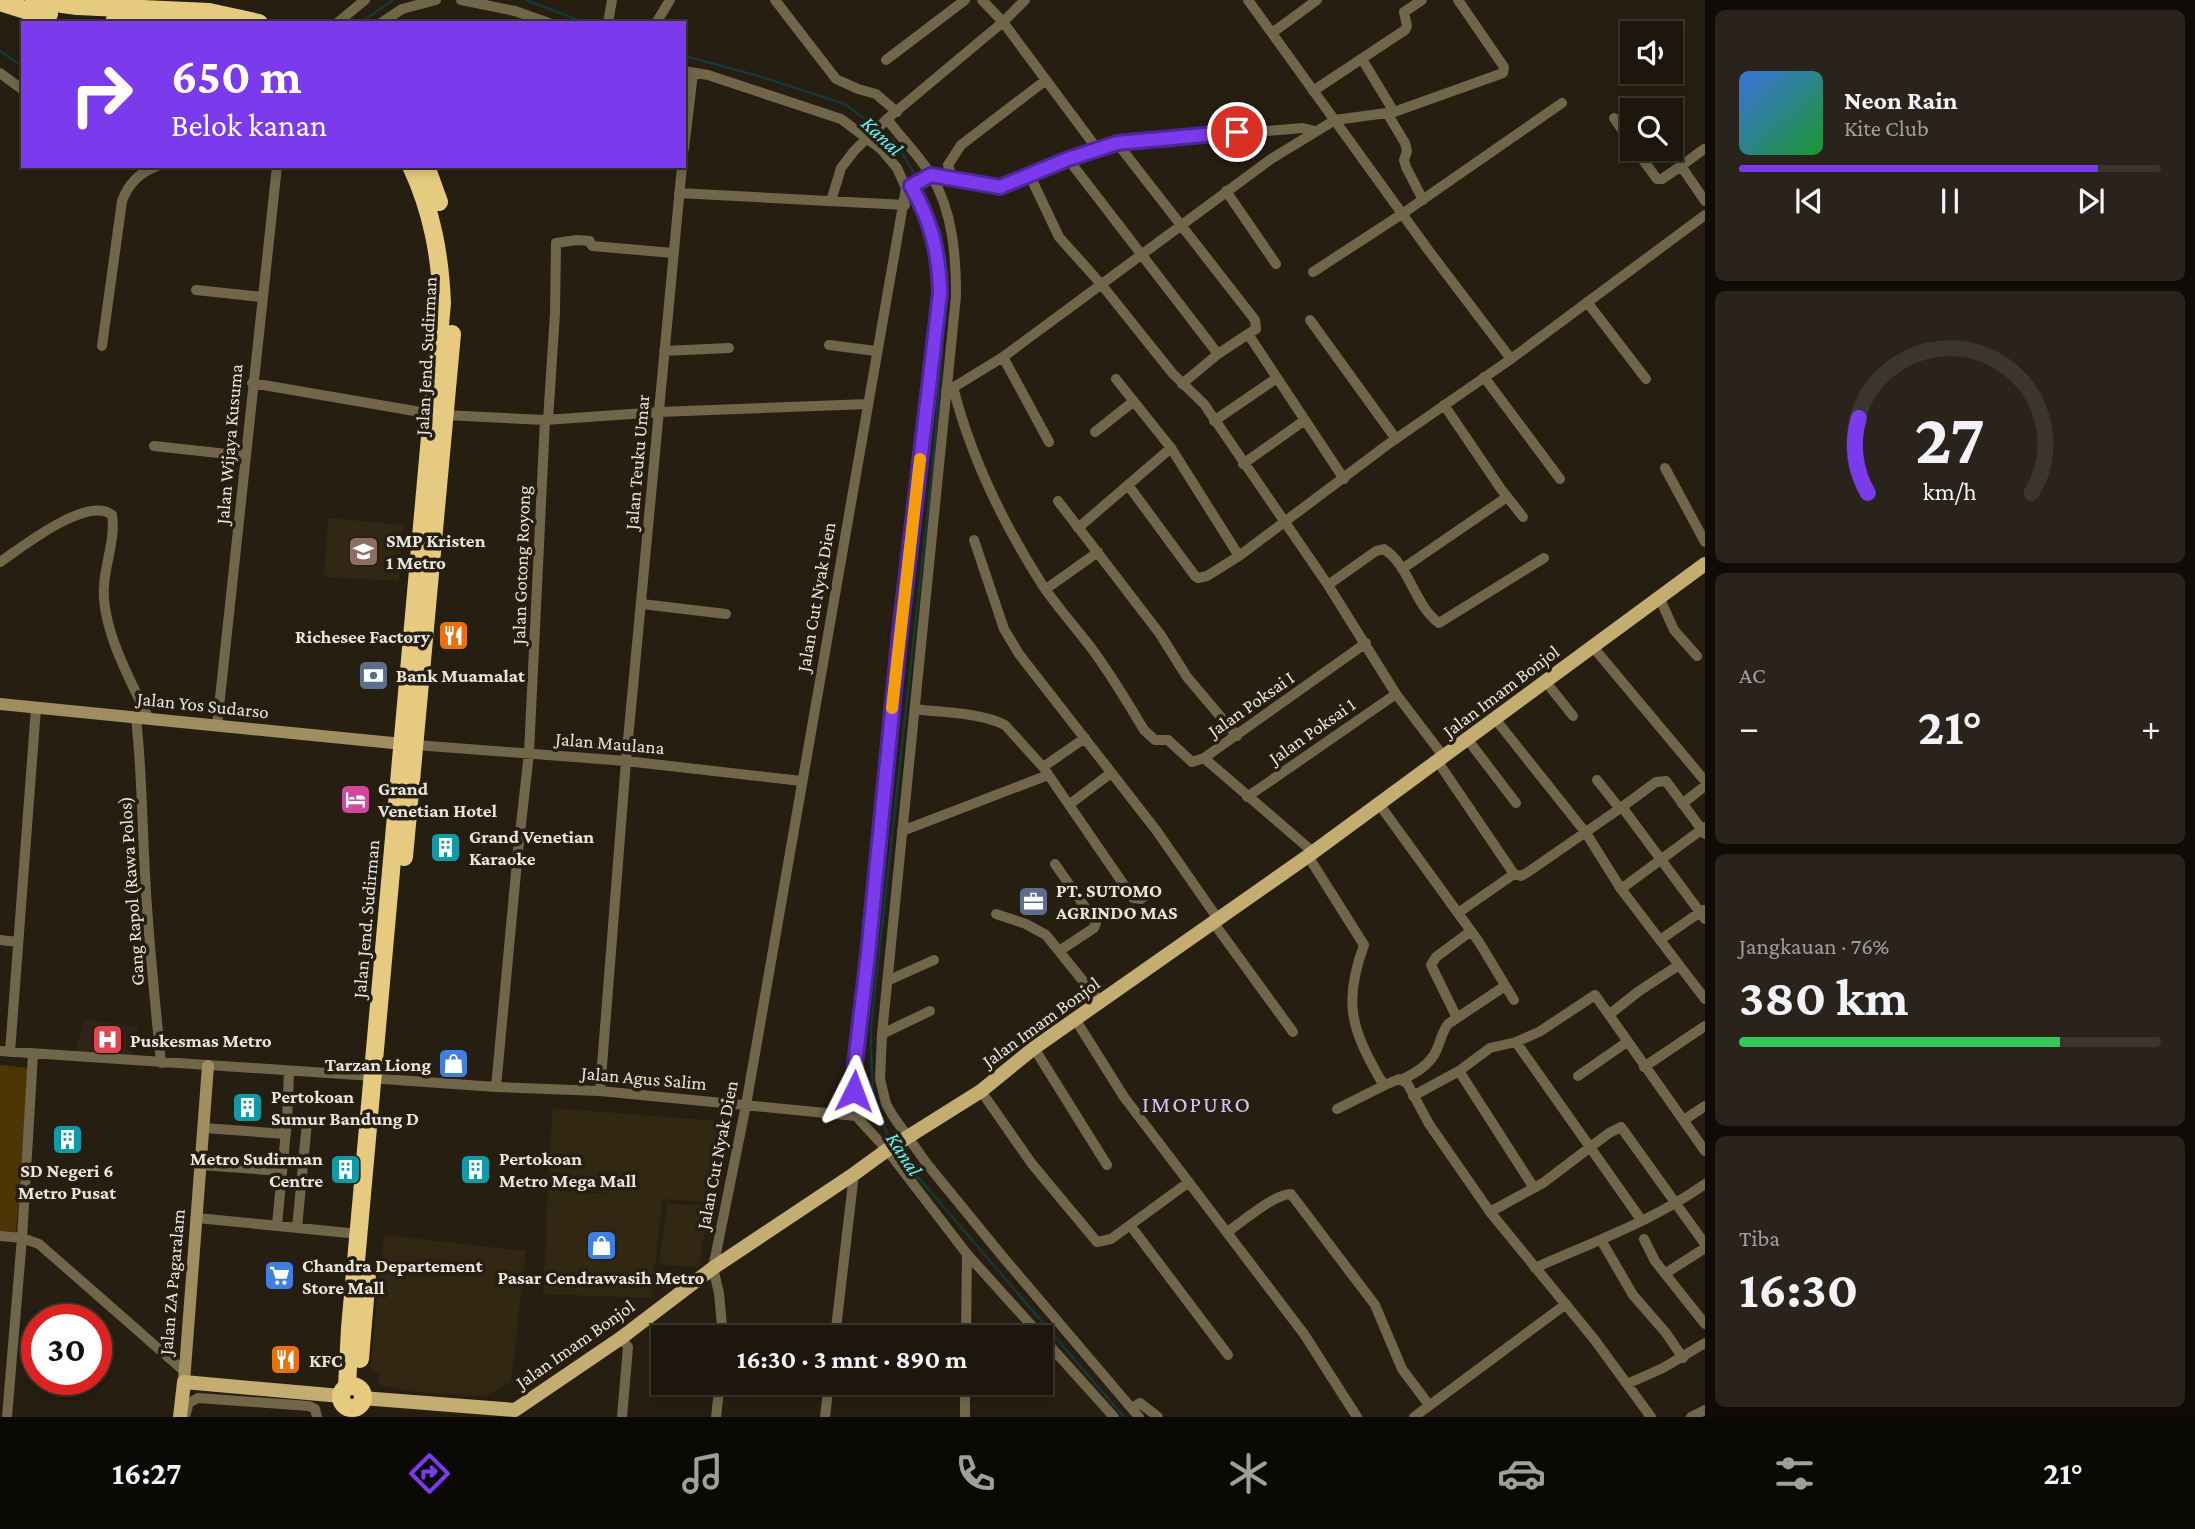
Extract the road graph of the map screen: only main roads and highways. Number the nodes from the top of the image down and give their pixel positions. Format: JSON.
{"nodes":[{"id":1,"x":43,"y":1,"type":"edge"},
{"id":2,"x":8,"y":3,"type":"edge"},
{"id":3,"x":149,"y":21,"type":"edge"},
{"id":4,"x":250,"y":21,"type":"edge"},
{"id":5,"x":412,"y":168,"type":"edge"},
{"id":6,"x":427,"y":168,"type":"edge"},
{"id":7,"x":438,"y":414,"type":"junction"},
{"id":8,"x":1704,"y":568,"type":"edge"},
{"id":9,"x":378,"y":1077,"type":"junction"},
{"id":10,"x":184,"y":1376,"type":"joint"},
{"id":11,"x":351,"y":1399,"type":"edge"},
{"id":12,"x":515,"y":1413,"type":"edge"},
{"id":13,"x":182,"y":1417,"type":"edge"}],
"edges":[{"from":1,"to":4,"type":"highway"},
{"from":2,"to":3,"type":"highway"},
{"from":5,"to":7,"type":"highway","name":"Jalan Jend. Sudirman"},
{"from":6,"to":7,"type":"highway","name":"Jalan Jend. Sudirman"},
{"from":7,"to":9,"type":"highway","name":"Jalan Jend. Sudirman"},
{"from":8,"to":12,"type":"main road","name":"Jalan Imam Bonjol"},
{"from":9,"to":11,"type":"highway","name":"Jalan Jend. Sudirman"},
{"from":9,"to":11,"type":"highway","name":"Jalan Jend. Sudirman"},
{"from":10,"to":11,"type":"main road","name":"Jalan Imam Bonjol"},
{"from":10,"to":13,"type":"main road","name":"Jalan ZA Pagaralam"},
{"from":11,"to":12,"type":"main road","name":"Jalan Imam Bonjol"}]}
